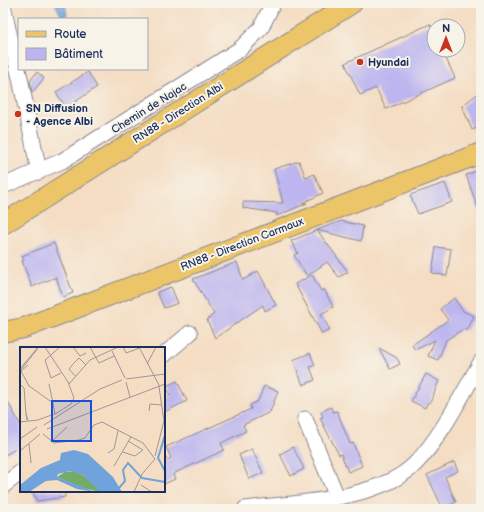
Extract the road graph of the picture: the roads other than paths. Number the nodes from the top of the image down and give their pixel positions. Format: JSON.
{"nodes":[{"id":1,"x":273,"y":3,"type":"edge"},
{"id":2,"x":352,"y":3,"type":"edge"},
{"id":3,"x":3,"y":4,"type":"edge"},
{"id":4,"x":5,"y":23,"type":"edge"},
{"id":5,"x":481,"y":153,"type":"edge"},
{"id":6,"x":39,"y":172,"type":"junction"},
{"id":7,"x":3,"y":186,"type":"edge"},
{"id":8,"x":3,"y":224,"type":"edge"},
{"id":9,"x":3,"y":332,"type":"edge"},
{"id":10,"x":190,"y":333,"type":"dead end"},
{"id":11,"x":165,"y":354,"type":"edge"},
{"id":12,"x":481,"y":362,"type":"edge"},
{"id":13,"x":304,"y":419,"type":"dead end"},
{"id":14,"x":20,"y":473,"type":"edge"},
{"id":15,"x":3,"y":486,"type":"edge"},
{"id":16,"x":337,"y":497,"type":"junction"},
{"id":17,"x":245,"y":509,"type":"edge"}],
"edges":[{"from":1,"to":6,"type":"street","name":"Chemin de Najac"},
{"from":2,"to":8,"type":"main road","name":"RN88 - Direction Albi"},
{"from":3,"to":4,"type":"street"},
{"from":4,"to":6,"type":"street"},
{"from":5,"to":9,"type":"main road","name":"RN88 - Direction Carmaux"},
{"from":6,"to":7,"type":"street","name":"Chemin de Najac"},
{"from":10,"to":11,"type":"street"},
{"from":12,"to":16,"type":"street"},
{"from":13,"to":16,"type":"street"},
{"from":14,"to":15,"type":"street"},
{"from":16,"to":17,"type":"street"}]}
